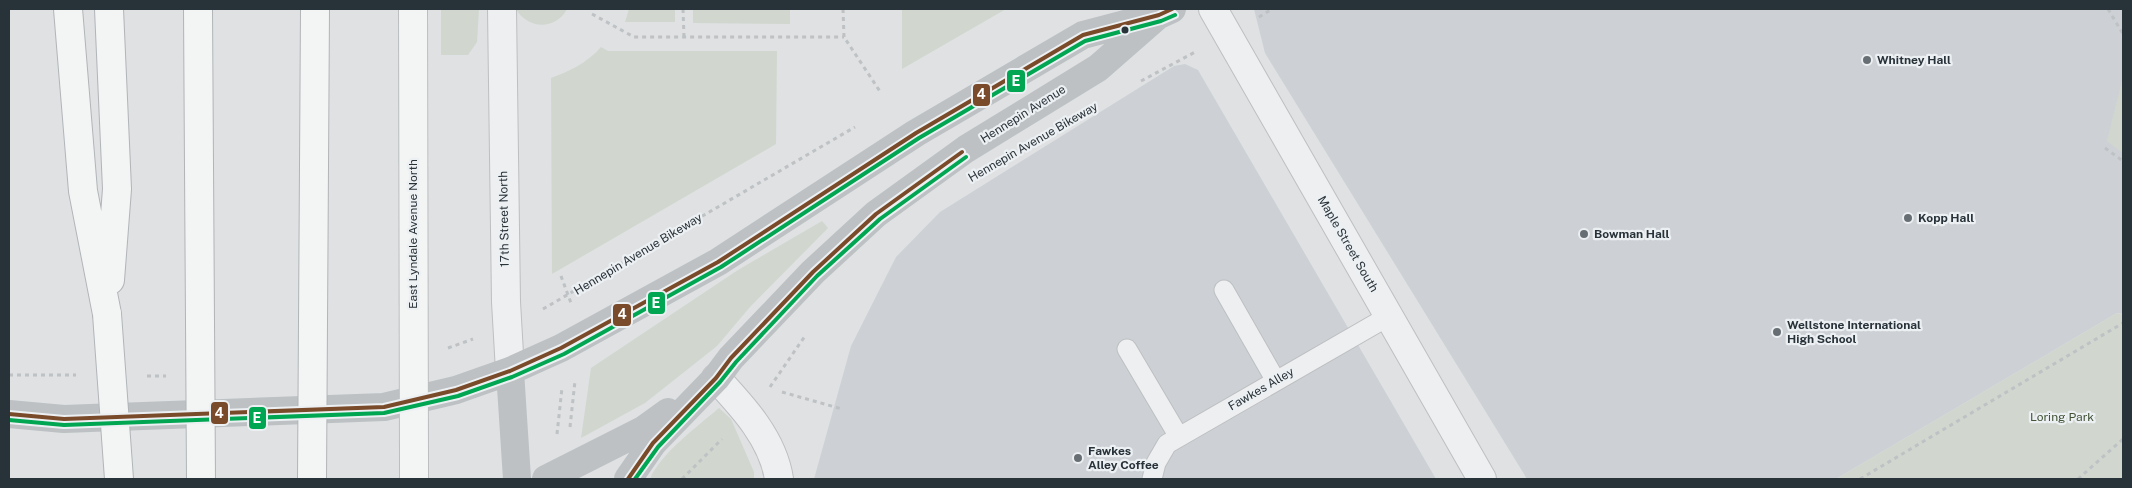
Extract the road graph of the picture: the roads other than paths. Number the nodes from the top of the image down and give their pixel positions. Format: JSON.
{"nodes":[{"id":1,"x":68,"y":9,"type":"edge"},
{"id":2,"x":109,"y":9,"type":"edge"},
{"id":3,"x":198,"y":9,"type":"edge"},
{"id":4,"x":315,"y":9,"type":"edge"},
{"id":5,"x":413,"y":9,"type":"edge"},
{"id":6,"x":502,"y":9,"type":"edge"},
{"id":7,"x":1213,"y":9,"type":"edge"},
{"id":8,"x":1166,"y":12,"type":"edge"},
{"id":9,"x":1224,"y":290,"type":"dead end"},
{"id":10,"x":107,"y":314,"type":"junction"},
{"id":11,"x":1389,"y":316,"type":"junction"},
{"id":12,"x":1127,"y":349,"type":"dead end"},
{"id":13,"x":510,"y":371,"type":"junction"},
{"id":14,"x":716,"y":378,"type":"junction"},
{"id":15,"x":1276,"y":381,"type":"junction"},
{"id":16,"x":9,"y":414,"type":"edge"},
{"id":17,"x":1179,"y":437,"type":"junction"},
{"id":18,"x":414,"y":469,"type":"edge"},
{"id":19,"x":119,"y":479,"type":"edge"},
{"id":20,"x":201,"y":479,"type":"edge"},
{"id":21,"x":312,"y":479,"type":"edge"},
{"id":22,"x":517,"y":479,"type":"edge"},
{"id":23,"x":546,"y":479,"type":"edge"},
{"id":24,"x":628,"y":479,"type":"edge"},
{"id":25,"x":779,"y":479,"type":"edge"},
{"id":26,"x":1152,"y":479,"type":"edge"},
{"id":27,"x":1482,"y":479,"type":"edge"}],
"edges":[{"from":1,"to":10,"type":"main road"},
{"from":2,"to":10,"type":"main road"},
{"from":3,"to":20,"type":"main road","bridge":true},
{"from":4,"to":21,"type":"main road","bridge":true},
{"from":5,"to":18,"type":"main road","name":"East Lyndale Avenue North","bridge":true},
{"from":6,"to":13,"type":"street","name":"17th Street North"},
{"from":7,"to":11,"type":"street","name":"Maple Street South"},
{"from":8,"to":13,"type":"main road","name":"Hennepin Avenue"},
{"from":8,"to":14,"type":"main road","name":"Hennepin Avenue"},
{"from":9,"to":15,"type":"lane"},
{"from":10,"to":19,"type":"main road","bridge":true},
{"from":11,"to":15,"type":"lane","name":"Fawkes Alley"},
{"from":11,"to":27,"type":"street","name":"Maple Street South"},
{"from":12,"to":17,"type":"lane"},
{"from":13,"to":16,"type":"main road","name":"Hennepin Avenue"},
{"from":13,"to":22,"type":"main road","name":"17th Street North"},
{"from":14,"to":23,"type":"main road"},
{"from":14,"to":24,"type":"main road"},
{"from":14,"to":25,"type":"street"},
{"from":15,"to":17,"type":"lane","name":"Fawkes Alley"},
{"from":17,"to":26,"type":"lane","name":"Fawkes Alley"}]}
